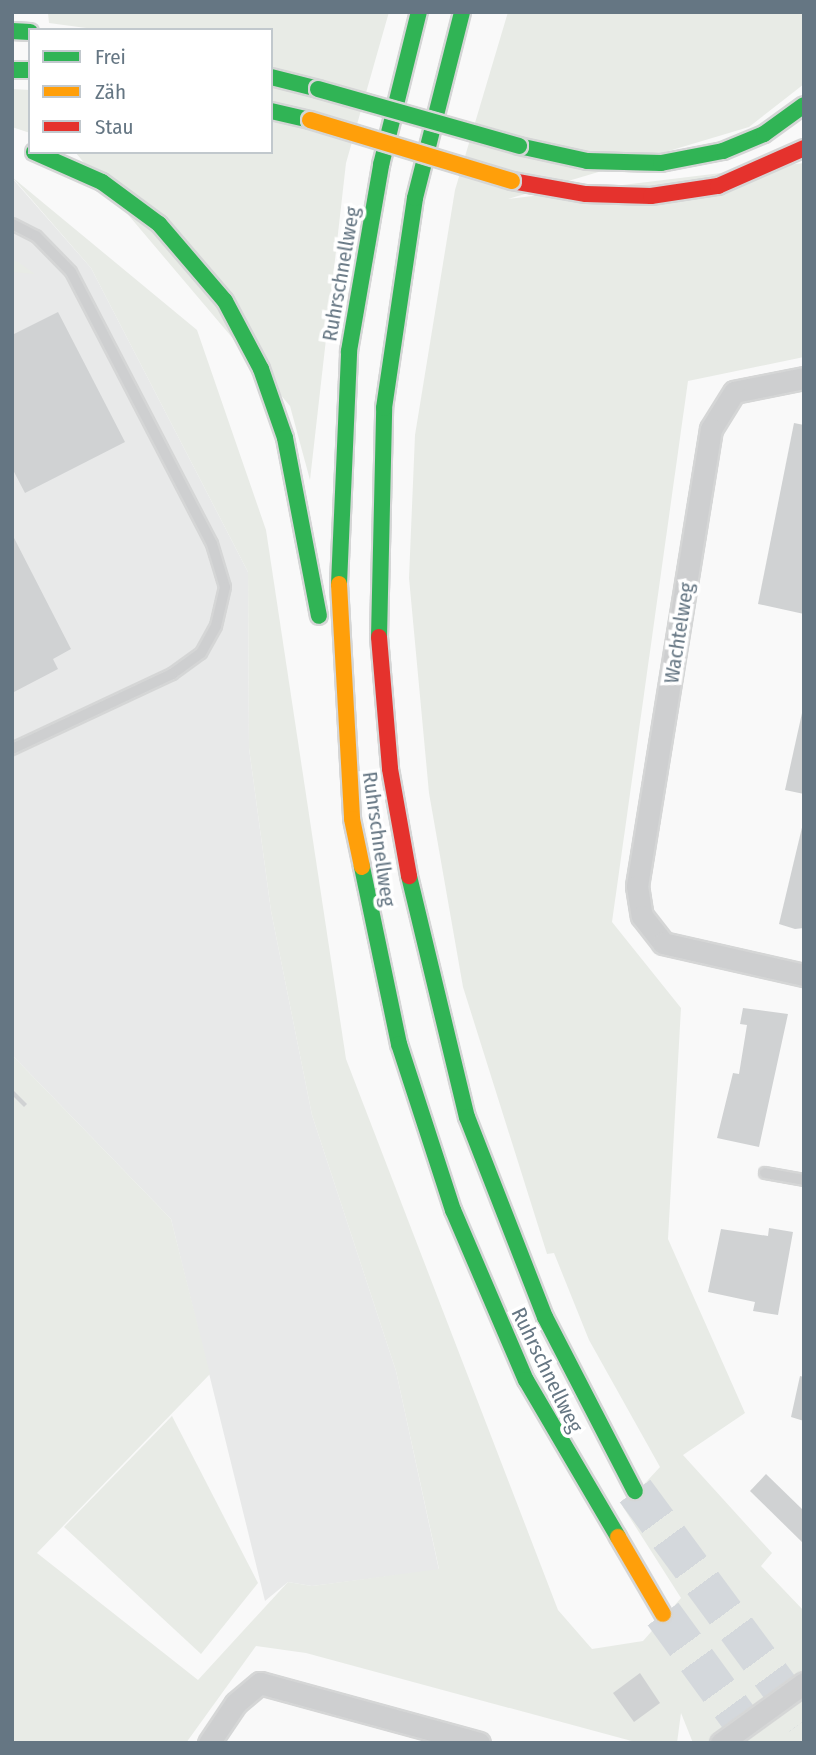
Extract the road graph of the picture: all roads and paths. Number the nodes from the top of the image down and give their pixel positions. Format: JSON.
{"nodes":[{"id":1,"x":419,"y":12,"type":"edge"},
{"id":2,"x":461,"y":12,"type":"edge"},
{"id":3,"x":273,"y":78,"type":"edge"},
{"id":4,"x":804,"y":105,"type":"edge"},
{"id":5,"x":273,"y":111,"type":"edge"},
{"id":6,"x":804,"y":148,"type":"edge"},
{"id":7,"x":37,"y":154,"type":"edge"},
{"id":8,"x":12,"y":225,"type":"edge"},
{"id":9,"x":804,"y":378,"type":"edge"},
{"id":10,"x":12,"y":749,"type":"edge"},
{"id":11,"x":352,"y":819,"type":"junction"},
{"id":12,"x":804,"y":975,"type":"edge"},
{"id":13,"x":765,"y":1173,"type":"dead end"},
{"id":14,"x":804,"y":1180,"type":"edge"},
{"id":15,"x":635,"y":1491,"type":"tunnel mouth"},
{"id":16,"x":663,"y":1614,"type":"tunnel mouth"},
{"id":17,"x":804,"y":1683,"type":"edge"},
{"id":18,"x":723,"y":1742,"type":"edge"},
{"id":19,"x":209,"y":1743,"type":"edge"},
{"id":20,"x":479,"y":1743,"type":"edge"}],
"edges":[{"from":1,"to":11,"type":"highway","name":"Ruhrschnellweg"},
{"from":2,"to":15,"type":"highway","name":"Ruhrschnellweg"},
{"from":3,"to":4,"type":"highway","bridge":true},
{"from":5,"to":6,"type":"highway","bridge":true},
{"from":7,"to":11,"type":"highway"},
{"from":8,"to":10,"type":"lane"},
{"from":9,"to":12,"type":"street","name":"Wachtelweg"},
{"from":11,"to":16,"type":"highway","name":"Ruhrschnellweg"},
{"from":13,"to":14,"type":"lane"},
{"from":17,"to":18,"type":"street"},
{"from":19,"to":20,"type":"street"}]}
